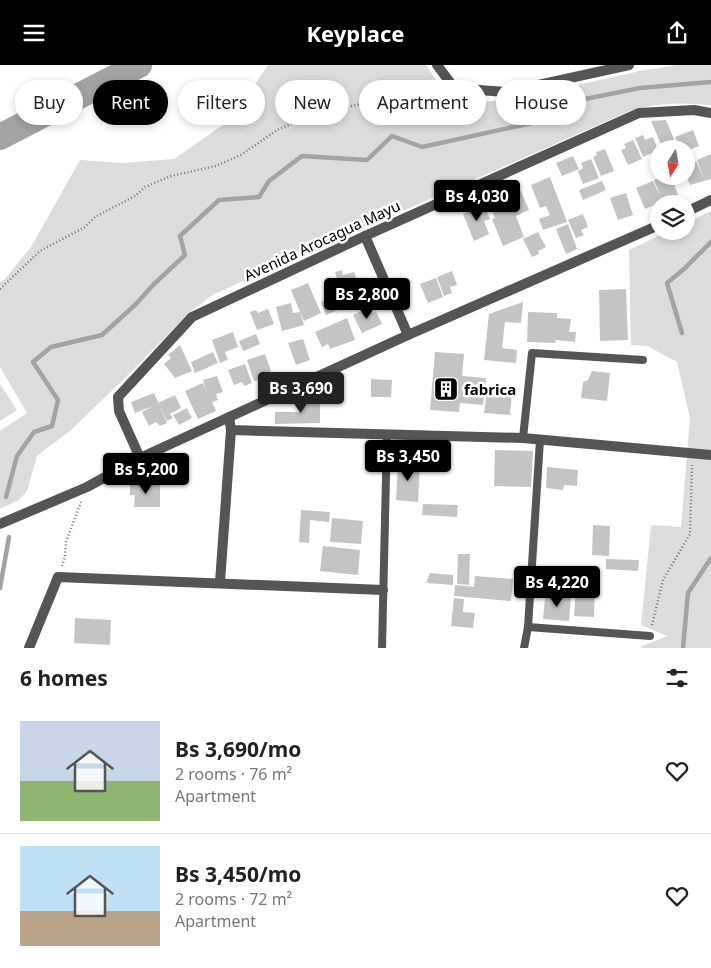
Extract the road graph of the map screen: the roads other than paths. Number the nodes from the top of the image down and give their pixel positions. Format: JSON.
{"nodes":[{"id":1,"x":437,"y":65,"type":"edge"},
{"id":2,"x":629,"y":65,"type":"edge"},
{"id":3,"x":608,"y":67,"type":"edge"},
{"id":4,"x":711,"y":113,"type":"edge"},
{"id":5,"x":711,"y":200,"type":"edge"},
{"id":6,"x":695,"y":208,"type":"edge"},
{"id":7,"x":650,"y":229,"type":"edge"},
{"id":8,"x":365,"y":236,"type":"junction"},
{"id":9,"x":408,"y":335,"type":"junction"},
{"id":10,"x":643,"y":360,"type":"dead end"},
{"id":11,"x":229,"y":417,"type":"junction"},
{"id":12,"x":231,"y":430,"type":"junction"},
{"id":13,"x":387,"y":434,"type":"junction"},
{"id":14,"x":523,"y":438,"type":"junction"},
{"id":15,"x":540,"y":440,"type":"junction"},
{"id":16,"x":711,"y":455,"type":"edge"},
{"id":17,"x":140,"y":458,"type":"junction"},
{"id":18,"x":0,"y":524,"type":"edge"},
{"id":19,"x":220,"y":582,"type":"junction"},
{"id":20,"x":383,"y":590,"type":"junction"},
{"id":21,"x":528,"y":627,"type":"junction"},
{"id":22,"x":650,"y":635,"type":"road end"},
{"id":23,"x":29,"y":648,"type":"edge"},
{"id":24,"x":382,"y":648,"type":"edge"},
{"id":25,"x":524,"y":648,"type":"edge"}],
"edges":[{"from":1,"to":3,"type":"street"},
{"from":2,"to":3,"type":"street"},
{"from":4,"to":8,"type":"street","name":"Avenida Arocagua Mayu"},
{"from":5,"to":6,"type":"street"},
{"from":7,"to":9,"type":"street"},
{"from":8,"to":9,"type":"street"},
{"from":8,"to":17,"type":"street","name":"Avenida Arocagua Mayu"},
{"from":9,"to":11,"type":"street"},
{"from":10,"to":14,"type":"lane"},
{"from":11,"to":12,"type":"street"},
{"from":11,"to":17,"type":"street"},
{"from":12,"to":13,"type":"street"},
{"from":12,"to":19,"type":"street"},
{"from":13,"to":14,"type":"street"},
{"from":13,"to":20,"type":"lane"},
{"from":14,"to":15,"type":"street"},
{"from":15,"to":16,"type":"street"},
{"from":15,"to":21,"type":"lane"},
{"from":17,"to":18,"type":"street"},
{"from":19,"to":20,"type":"street"},
{"from":19,"to":23,"type":"street"},
{"from":20,"to":24,"type":"lane"},
{"from":21,"to":22,"type":"lane"},
{"from":21,"to":25,"type":"lane"}]}
